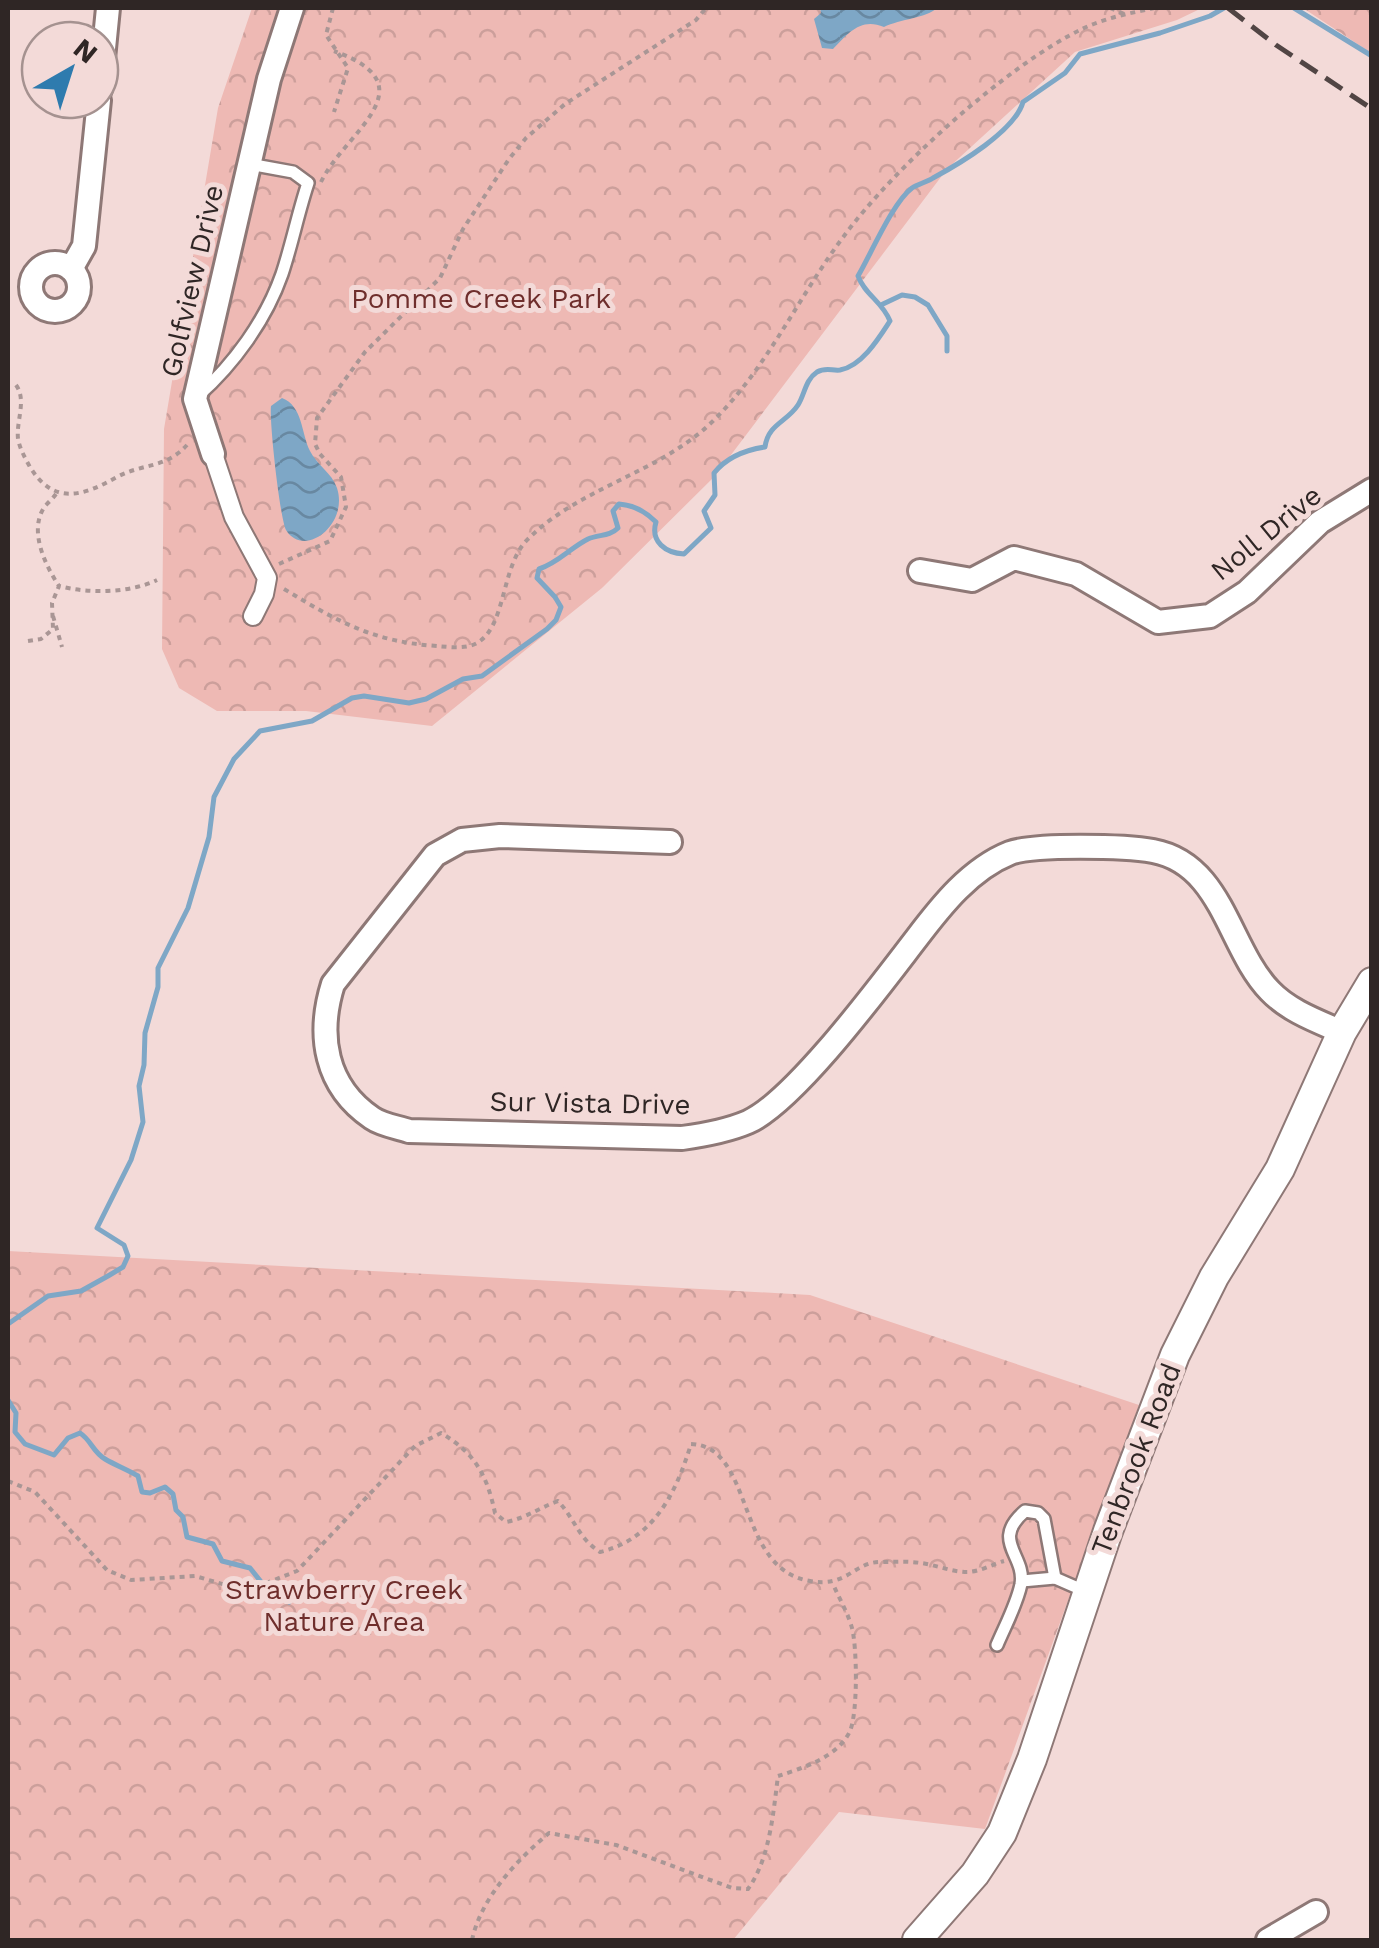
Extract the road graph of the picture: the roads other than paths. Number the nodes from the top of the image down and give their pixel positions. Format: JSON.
{"nodes":[{"id":1,"x":292,"y":8,"type":"edge"},
{"id":2,"x":97,"y":120,"type":"edge"},
{"id":3,"x":249,"y":164,"type":"junction"},
{"id":4,"x":71,"y":269,"type":"dead end"},
{"id":5,"x":195,"y":399,"type":"junction"},
{"id":6,"x":214,"y":454,"type":"joint"},
{"id":7,"x":1372,"y":490,"type":"edge"},
{"id":8,"x":920,"y":572,"type":"dead end"},
{"id":9,"x":253,"y":616,"type":"dead end"},
{"id":10,"x":670,"y":842,"type":"dead end"},
{"id":11,"x":1372,"y":982,"type":"edge"},
{"id":12,"x":1342,"y":1032,"type":"junction"},
{"id":13,"x":1055,"y":1578,"type":"junction"},
{"id":14,"x":1022,"y":1581,"type":"junction"},
{"id":15,"x":1087,"y":1592,"type":"junction"},
{"id":16,"x":997,"y":1645,"type":"dead end"},
{"id":17,"x":1316,"y":1912,"type":"dead end"},
{"id":18,"x":918,"y":1940,"type":"edge"},
{"id":19,"x":1268,"y":1940,"type":"edge"}],
"edges":[{"from":1,"to":3,"type":"street","name":"Golfview Drive"},
{"from":2,"to":4,"type":"street"},
{"from":3,"to":5,"type":"street","name":"Golfview Drive"},
{"from":3,"to":5,"type":"lane"},
{"from":5,"to":6,"type":"street","name":"Golfview Drive"},
{"from":6,"to":9,"type":"street","name":"Golfview Drive"},
{"from":7,"to":8,"type":"street","name":"Noll Drive"},
{"from":10,"to":12,"type":"street","name":"Sur Vista Drive"},
{"from":11,"to":12,"type":"street","name":"Tenbrook Road"},
{"from":12,"to":15,"type":"street","name":"Tenbrook Road"},
{"from":13,"to":14,"type":"lane"},
{"from":13,"to":14,"type":"lane"},
{"from":13,"to":15,"type":"lane"},
{"from":14,"to":16,"type":"lane"},
{"from":15,"to":18,"type":"street","name":"Tenbrook Road"},
{"from":17,"to":19,"type":"street"}]}
